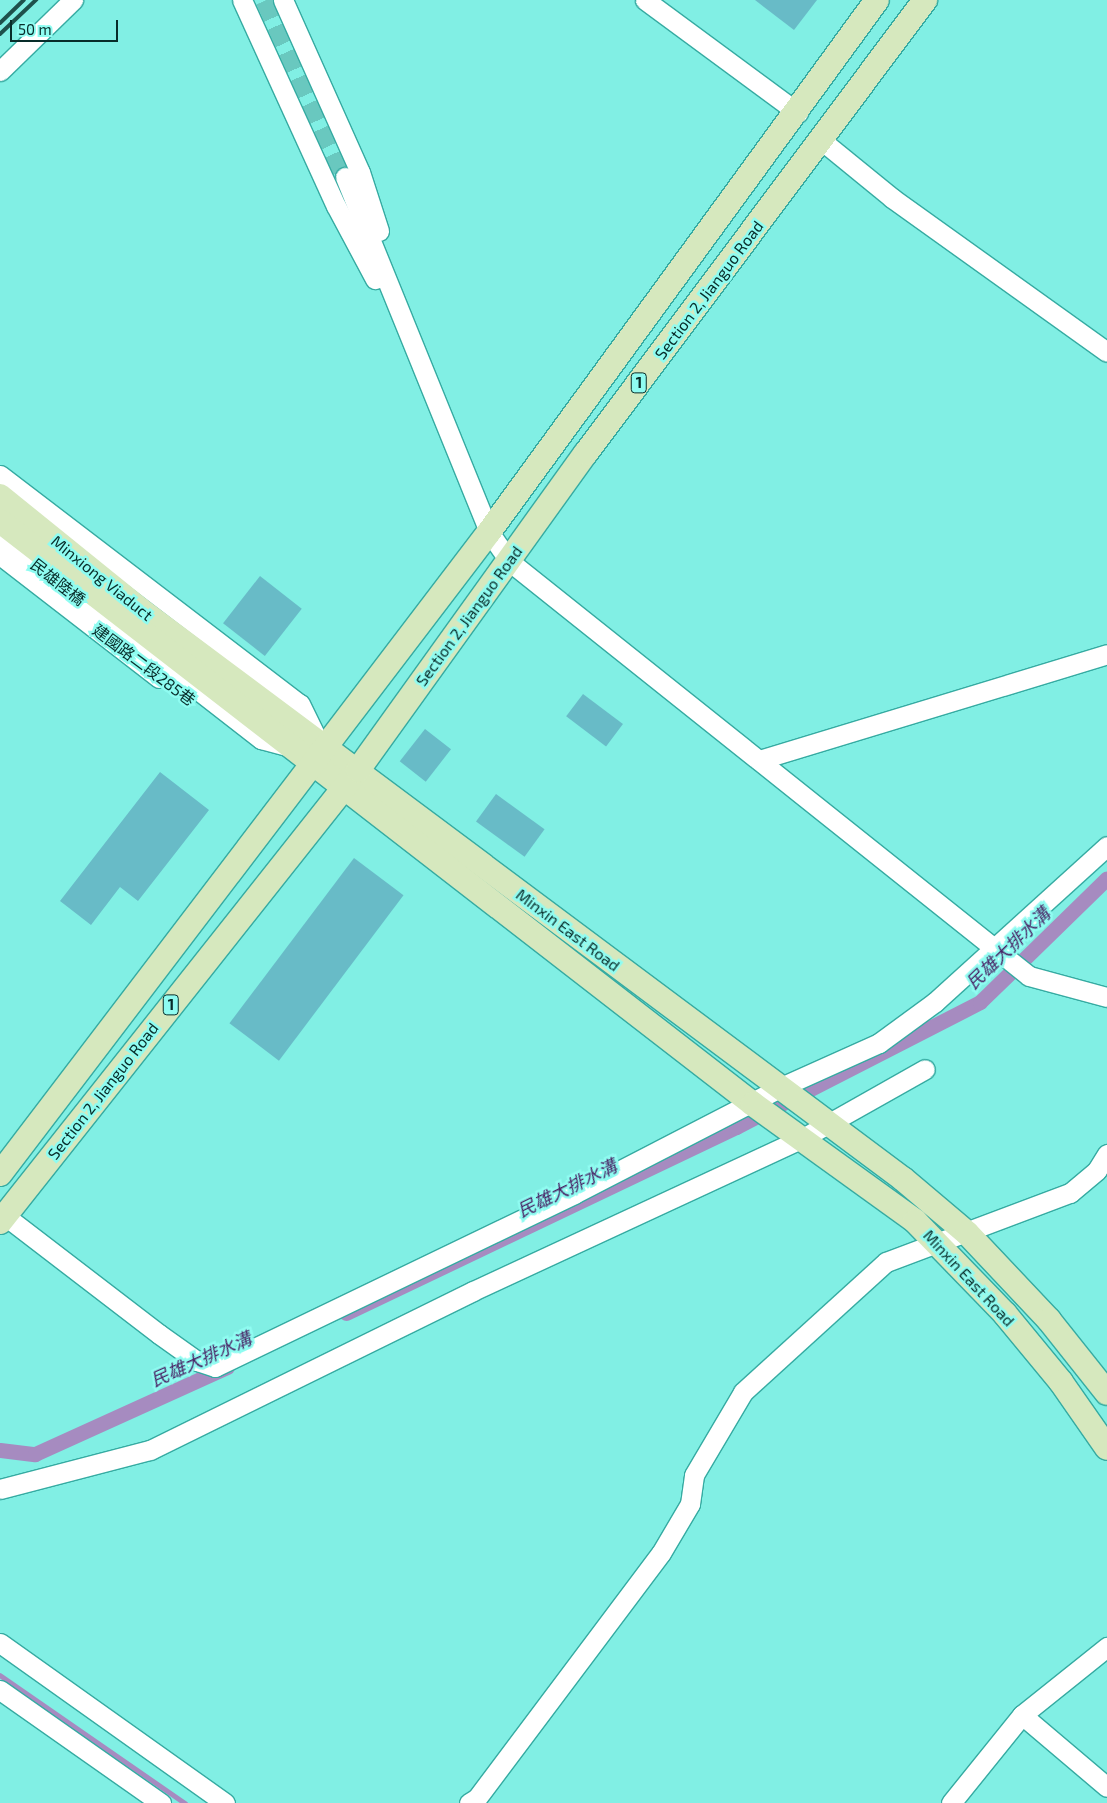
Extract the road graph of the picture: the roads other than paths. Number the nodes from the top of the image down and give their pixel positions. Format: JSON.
{"nodes":[{"id":1,"x":73,"y":0,"type":"edge"},
{"id":2,"x":242,"y":0,"type":"edge"},
{"id":3,"x":283,"y":0,"type":"edge"},
{"id":4,"x":645,"y":0,"type":"edge"},
{"id":5,"x":878,"y":0,"type":"edge"},
{"id":6,"x":925,"y":0,"type":"edge"},
{"id":7,"x":0,"y":71,"type":"edge"},
{"id":8,"x":798,"y":113,"type":"junction"},
{"id":9,"x":821,"y":140,"type":"junction"},
{"id":10,"x":345,"y":177,"type":"tunnel mouth"},
{"id":11,"x":1107,"y":352,"type":"edge"},
{"id":12,"x":423,"y":370,"type":"junction"},
{"id":13,"x":0,"y":475,"type":"edge"},
{"id":14,"x":0,"y":483,"type":"edge"},
{"id":15,"x":0,"y":496,"type":"edge"},
{"id":16,"x":0,"y":521,"type":"edge"},
{"id":17,"x":489,"y":532,"type":"junction"},
{"id":18,"x":0,"y":536,"type":"edge"},
{"id":19,"x":0,"y":555,"type":"edge"},
{"id":20,"x":509,"y":560,"type":"junction"},
{"id":21,"x":1107,"y":654,"type":"edge"},
{"id":22,"x":201,"y":666,"type":"junction"},
{"id":23,"x":314,"y":748,"type":"junction"},
{"id":24,"x":759,"y":760,"type":"junction"},
{"id":25,"x":358,"y":770,"type":"junction"},
{"id":26,"x":343,"y":788,"type":"junction"},
{"id":27,"x":1107,"y":846,"type":"edge"},
{"id":28,"x":994,"y":948,"type":"junction"},
{"id":29,"x":1107,"y":997,"type":"edge"},
{"id":30,"x":925,"y":1069,"type":"dead end"},
{"id":31,"x":779,"y":1088,"type":"junction"},
{"id":32,"x":752,"y":1104,"type":"junction"},
{"id":33,"x":828,"y":1124,"type":"junction"},
{"id":34,"x":801,"y":1139,"type":"junction"},
{"id":35,"x":1107,"y":1154,"type":"edge"},
{"id":36,"x":0,"y":1174,"type":"edge"},
{"id":37,"x":2,"y":1216,"type":"edge"},
{"id":38,"x":967,"y":1233,"type":"junction"},
{"id":39,"x":938,"y":1242,"type":"junction"},
{"id":40,"x":1107,"y":1393,"type":"edge"},
{"id":41,"x":1107,"y":1448,"type":"edge"},
{"id":42,"x":0,"y":1488,"type":"edge"},
{"id":43,"x":0,"y":1643,"type":"edge"},
{"id":44,"x":1107,"y":1647,"type":"edge"},
{"id":45,"x":0,"y":1690,"type":"edge"},
{"id":46,"x":1022,"y":1715,"type":"junction"},
{"id":47,"x":1107,"y":1787,"type":"edge"},
{"id":48,"x":161,"y":1803,"type":"edge"},
{"id":49,"x":224,"y":1803,"type":"edge"},
{"id":50,"x":469,"y":1803,"type":"edge"},
{"id":51,"x":951,"y":1803,"type":"edge"}],
"edges":[{"from":1,"to":7,"type":"street"},
{"from":2,"to":12,"type":"street"},
{"from":3,"to":12,"type":"street"},
{"from":4,"to":8,"type":"street"},
{"from":5,"to":8,"type":"main road","name":"Section 2, Jianguo Road","number":"1"},
{"from":6,"to":9,"type":"main road","name":"Section 2, Jianguo Road","number":"1"},
{"from":8,"to":17,"type":"main road","name":"Section 2, Jianguo Road","number":"1"},
{"from":9,"to":11,"type":"street"},
{"from":9,"to":20,"type":"main road","name":"Section 2, Jianguo Road","number":"1"},
{"from":10,"to":12,"type":"street"},
{"from":12,"to":17,"type":"street"},
{"from":13,"to":23,"type":"street"},
{"from":14,"to":22,"type":"street"},
{"from":15,"to":22,"type":"main road","name":"Minxiong Viaduct"},
{"from":16,"to":22,"type":"main road","name":"Minxiong Viaduct"},
{"from":17,"to":20,"type":"street"},
{"from":17,"to":23,"type":"main road","name":"Section 2, Jianguo Road","number":"1"},
{"from":18,"to":22,"type":"street","name":"民雄陸橋"},
{"from":19,"to":23,"type":"street","name":"建國路二段285巷"},
{"from":20,"to":24,"type":"street"},
{"from":20,"to":25,"type":"main road","name":"Section 2, Jianguo Road","number":"1"},
{"from":21,"to":24,"type":"street"},
{"from":22,"to":23,"type":"main road"},
{"from":23,"to":25,"type":"main road","name":"Minxin East Road"},
{"from":23,"to":26,"type":"main road","name":"Minxin East Road"},
{"from":23,"to":36,"type":"main road","name":"Section 2, Jianguo Road","number":"1"},
{"from":24,"to":28,"type":"street"},
{"from":25,"to":26,"type":"main road","name":"Section 2, Jianguo Road","number":"1"},
{"from":25,"to":31,"type":"main road","name":"Minxin East Road"},
{"from":26,"to":32,"type":"main road","name":"Minxin East Road"},
{"from":26,"to":37,"type":"main road","name":"Section 2, Jianguo Road","number":"1"},
{"from":27,"to":28,"type":"street"},
{"from":28,"to":29,"type":"street"},
{"from":28,"to":31,"type":"street"},
{"from":30,"to":33,"type":"street"},
{"from":31,"to":32,"type":"street"},
{"from":31,"to":33,"type":"main road","name":"Minxin East Road"},
{"from":32,"to":34,"type":"main road","name":"Minxin East Road"},
{"from":32,"to":37,"type":"street"},
{"from":33,"to":34,"type":"street"},
{"from":33,"to":38,"type":"main road","name":"Minxin East Road"},
{"from":34,"to":39,"type":"main road","name":"Minxin East Road"},
{"from":34,"to":42,"type":"street"},
{"from":35,"to":38,"type":"street"},
{"from":38,"to":39,"type":"street"},
{"from":38,"to":40,"type":"main road","name":"Minxin East Road"},
{"from":39,"to":41,"type":"main road","name":"Minxin East Road"},
{"from":39,"to":50,"type":"street"},
{"from":43,"to":49,"type":"street"},
{"from":44,"to":46,"type":"street"},
{"from":45,"to":48,"type":"street"},
{"from":46,"to":47,"type":"street"},
{"from":46,"to":51,"type":"street"}]}
